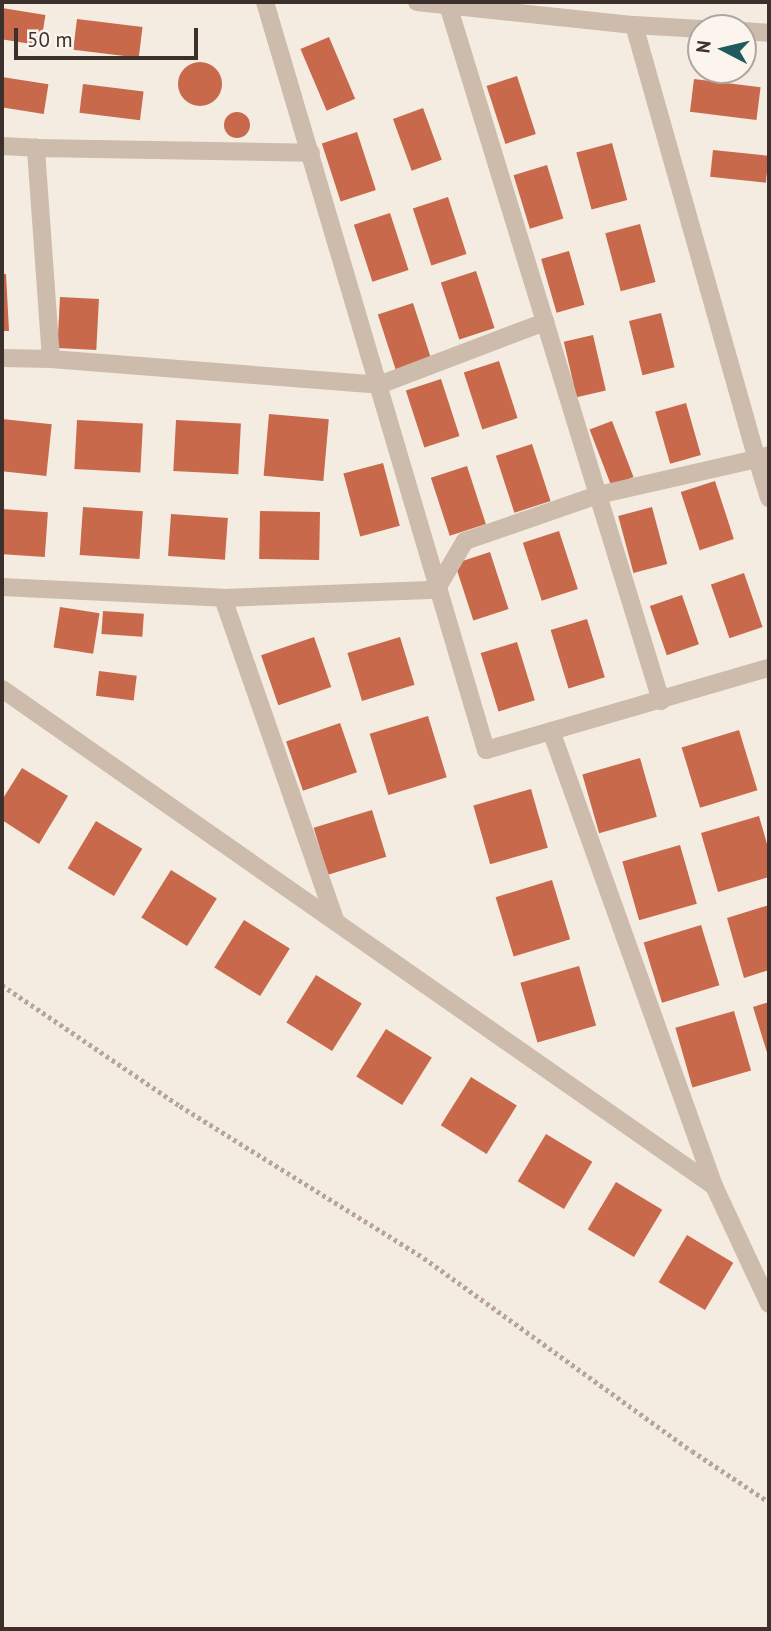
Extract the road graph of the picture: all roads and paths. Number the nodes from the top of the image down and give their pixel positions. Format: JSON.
{"nodes":[{"id":1,"x":265,"y":2,"type":"edge"},
{"id":2,"x":417,"y":2,"type":"edge"},
{"id":3,"x":448,"y":5,"type":"junction"},
{"id":4,"x":634,"y":25,"type":"junction"},
{"id":5,"x":687,"y":28,"type":"edge"},
{"id":6,"x":2,"y":146,"type":"edge"},
{"id":7,"x":36,"y":148,"type":"junction"},
{"id":8,"x":311,"y":153,"type":"junction"},
{"id":9,"x":545,"y":322,"type":"junction"},
{"id":10,"x":2,"y":358,"type":"edge"},
{"id":11,"x":51,"y":359,"type":"junction"},
{"id":12,"x":379,"y":385,"type":"junction"},
{"id":13,"x":763,"y":457,"type":"edge"},
{"id":14,"x":598,"y":495,"type":"junction"},
{"id":15,"x":769,"y":498,"type":"edge"},
{"id":16,"x":2,"y":587,"type":"edge"},
{"id":17,"x":436,"y":590,"type":"junction"},
{"id":18,"x":223,"y":598,"type":"junction"},
{"id":19,"x":768,"y":672,"type":"edge"},
{"id":20,"x":2,"y":689,"type":"edge"},
{"id":21,"x":661,"y":701,"type":"junction"},
{"id":22,"x":551,"y":731,"type":"junction"},
{"id":23,"x":335,"y":920,"type":"junction"},
{"id":24,"x":2,"y":985,"type":"edge"},
{"id":25,"x":715,"y":1186,"type":"junction"},
{"id":26,"x":769,"y":1304,"type":"edge"},
{"id":27,"x":769,"y":1503,"type":"edge"}],
"edges":[{"from":1,"to":8,"type":"street"},
{"from":2,"to":3,"type":"street"},
{"from":3,"to":4,"type":"street"},
{"from":3,"to":9,"type":"street"},
{"from":4,"to":5,"type":"street"},
{"from":4,"to":13,"type":"street"},
{"from":6,"to":7,"type":"street"},
{"from":7,"to":8,"type":"street"},
{"from":7,"to":11,"type":"street"},
{"from":8,"to":12,"type":"street"},
{"from":9,"to":12,"type":"street"},
{"from":9,"to":14,"type":"street"},
{"from":10,"to":11,"type":"street"},
{"from":11,"to":12,"type":"street"},
{"from":12,"to":17,"type":"street"},
{"from":13,"to":14,"type":"street"},
{"from":13,"to":15,"type":"street"},
{"from":14,"to":17,"type":"street"},
{"from":14,"to":21,"type":"street"},
{"from":16,"to":18,"type":"street"},
{"from":17,"to":18,"type":"street"},
{"from":17,"to":22,"type":"street"},
{"from":18,"to":23,"type":"street"},
{"from":19,"to":21,"type":"street"},
{"from":20,"to":23,"type":"street"},
{"from":21,"to":22,"type":"street"},
{"from":22,"to":25,"type":"street"},
{"from":23,"to":25,"type":"street"},
{"from":24,"to":27,"type":"path"},
{"from":25,"to":26,"type":"street"}]}
